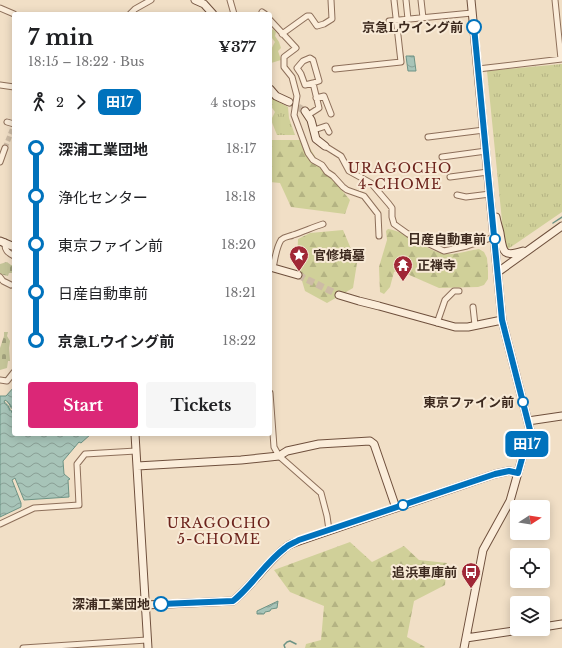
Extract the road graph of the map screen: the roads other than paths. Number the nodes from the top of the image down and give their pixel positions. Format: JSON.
{"nodes":[{"id":1,"x":151,"y":0,"type":"edge"},
{"id":2,"x":195,"y":0,"type":"edge"},
{"id":3,"x":230,"y":0,"type":"edge"},
{"id":4,"x":331,"y":0,"type":"edge"},
{"id":5,"x":394,"y":0,"type":"edge"},
{"id":6,"x":406,"y":0,"type":"edge"},
{"id":7,"x":422,"y":0,"type":"edge"},
{"id":8,"x":471,"y":0,"type":"edge"},
{"id":9,"x":555,"y":0,"type":"edge"},
{"id":10,"x":0,"y":8,"type":"edge"},
{"id":11,"x":132,"y":12,"type":"edge"},
{"id":12,"x":211,"y":12,"type":"edge"},
{"id":13,"x":233,"y":12,"type":"edge"},
{"id":14,"x":12,"y":13,"type":"edge"},
{"id":15,"x":472,"y":13,"type":"junction"},
{"id":16,"x":423,"y":18,"type":"junction"},
{"id":17,"x":408,"y":19,"type":"junction"},
{"id":18,"x":396,"y":20,"type":"junction"},
{"id":19,"x":388,"y":21,"type":"dead end"},
{"id":20,"x":272,"y":22,"type":"edge"},
{"id":21,"x":282,"y":34,"type":"junction"},
{"id":22,"x":562,"y":59,"type":"edge"},
{"id":23,"x":335,"y":68,"type":"dead end"},
{"id":24,"x":478,"y":69,"type":"junction"},
{"id":25,"x":312,"y":83,"type":"junction"},
{"id":26,"x":0,"y":85,"type":"edge"},
{"id":27,"x":12,"y":87,"type":"edge"},
{"id":28,"x":272,"y":91,"type":"edge"},
{"id":29,"x":316,"y":98,"type":"junction"},
{"id":30,"x":289,"y":102,"type":"tunnel mouth"},
{"id":31,"x":306,"y":113,"type":"joint"},
{"id":32,"x":331,"y":114,"type":"dead end"},
{"id":33,"x":7,"y":122,"type":"dead end"},
{"id":34,"x":12,"y":123,"type":"edge"},
{"id":35,"x":314,"y":130,"type":"junction"},
{"id":36,"x":484,"y":130,"type":"junction"},
{"id":37,"x":329,"y":132,"type":"dead end"},
{"id":38,"x":428,"y":137,"type":"dead end"},
{"id":39,"x":325,"y":146,"type":"joint"},
{"id":40,"x":5,"y":148,"type":"tunnel mouth"},
{"id":41,"x":486,"y":151,"type":"junction"},
{"id":42,"x":442,"y":157,"type":"dead end"},
{"id":43,"x":0,"y":162,"type":"edge"},
{"id":44,"x":488,"y":172,"type":"junction"},
{"id":45,"x":450,"y":177,"type":"dead end"},
{"id":46,"x":457,"y":196,"type":"dead end"},
{"id":47,"x":491,"y":198,"type":"junction"},
{"id":48,"x":323,"y":224,"type":"dead end"},
{"id":49,"x":562,"y":226,"type":"edge"},
{"id":50,"x":379,"y":236,"type":"dead end"},
{"id":51,"x":494,"y":237,"type":"junction"},
{"id":52,"x":2,"y":242,"type":"edge"},
{"id":53,"x":12,"y":246,"type":"dead end"},
{"id":54,"x":528,"y":250,"type":"junction"},
{"id":55,"x":12,"y":255,"type":"edge"},
{"id":56,"x":272,"y":268,"type":"edge"},
{"id":57,"x":498,"y":272,"type":"junction"},
{"id":58,"x":2,"y":276,"type":"edge"},
{"id":59,"x":298,"y":276,"type":"tunnel mouth"},
{"id":60,"x":11,"y":285,"type":"dead end"},
{"id":61,"x":459,"y":291,"type":"dead end"},
{"id":62,"x":339,"y":295,"type":"tunnel mouth"},
{"id":63,"x":473,"y":307,"type":"dead end"},
{"id":64,"x":502,"y":320,"type":"junction"},
{"id":65,"x":437,"y":322,"type":"junction"},
{"id":66,"x":475,"y":325,"type":"junction"},
{"id":67,"x":12,"y":375,"type":"edge"},
{"id":68,"x":0,"y":380,"type":"edge"},
{"id":69,"x":562,"y":416,"type":"edge"},
{"id":70,"x":272,"y":420,"type":"edge"},
{"id":71,"x":528,"y":421,"type":"junction"},
{"id":72,"x":135,"y":436,"type":"edge"},
{"id":73,"x":136,"y":451,"type":"junction"},
{"id":74,"x":279,"y":456,"type":"junction"},
{"id":75,"x":137,"y":466,"type":"junction"},
{"id":76,"x":518,"y":473,"type":"junction"},
{"id":77,"x":396,"y":508,"type":"junction"},
{"id":78,"x":0,"y":524,"type":"edge"},
{"id":79,"x":329,"y":530,"type":"junction"},
{"id":80,"x":145,"y":605,"type":"junction"},
{"id":81,"x":562,"y":624,"type":"edge"},
{"id":82,"x":550,"y":625,"type":"edge"},
{"id":83,"x":510,"y":632,"type":"edge"},
{"id":84,"x":466,"y":638,"type":"junction"},
{"id":85,"x":147,"y":640,"type":"junction"},
{"id":86,"x":23,"y":648,"type":"edge"},
{"id":87,"x":148,"y":648,"type":"edge"},
{"id":88,"x":464,"y":648,"type":"edge"}],
"edges":[{"from":1,"to":11,"type":"street"},
{"from":2,"to":12,"type":"street"},
{"from":3,"to":13,"type":"street"},
{"from":4,"to":21,"type":"street"},
{"from":5,"to":18,"type":"street"},
{"from":6,"to":17,"type":"street"},
{"from":7,"to":16,"type":"street"},
{"from":8,"to":15,"type":"street"},
{"from":9,"to":22,"type":"street"},
{"from":10,"to":14,"type":"street"},
{"from":15,"to":16,"type":"street"},
{"from":15,"to":24,"type":"street"},
{"from":16,"to":17,"type":"street"},
{"from":17,"to":18,"type":"street"},
{"from":18,"to":19,"type":"street"},
{"from":18,"to":23,"type":"street"},
{"from":20,"to":21,"type":"street"},
{"from":21,"to":50,"type":"street"},
{"from":22,"to":24,"type":"street"},
{"from":24,"to":36,"type":"street"},
{"from":25,"to":25,"type":"street"},
{"from":25,"to":29,"type":"street"},
{"from":26,"to":27,"type":"street"},
{"from":28,"to":30,"type":"street"},
{"from":29,"to":31,"type":"street"},
{"from":29,"to":32,"type":"street"},
{"from":31,"to":35,"type":"street"},
{"from":33,"to":34,"type":"street"},
{"from":35,"to":37,"type":"street"},
{"from":35,"to":39,"type":"street"},
{"from":36,"to":38,"type":"street"},
{"from":36,"to":41,"type":"street"},
{"from":39,"to":51,"type":"street"},
{"from":40,"to":43,"type":"street"},
{"from":41,"to":42,"type":"street"},
{"from":41,"to":44,"type":"street"},
{"from":44,"to":45,"type":"street"},
{"from":44,"to":47,"type":"street"},
{"from":46,"to":47,"type":"street"},
{"from":47,"to":51,"type":"street"},
{"from":47,"to":54,"type":"street"},
{"from":48,"to":56,"type":"street"},
{"from":49,"to":54,"type":"street"},
{"from":51,"to":57,"type":"street"},
{"from":52,"to":53,"type":"street"},
{"from":52,"to":55,"type":"street"},
{"from":54,"to":57,"type":"street"},
{"from":56,"to":59,"type":"street"},
{"from":57,"to":64,"type":"street"},
{"from":58,"to":60,"type":"street"},
{"from":61,"to":65,"type":"street"},
{"from":62,"to":65,"type":"street"},
{"from":63,"to":66,"type":"street"},
{"from":64,"to":66,"type":"street"},
{"from":64,"to":71,"type":"street"},
{"from":65,"to":66,"type":"street"},
{"from":67,"to":68,"type":"street"},
{"from":69,"to":71,"type":"street"},
{"from":70,"to":74,"type":"street"},
{"from":71,"to":76,"type":"street"},
{"from":72,"to":73,"type":"street"},
{"from":73,"to":75,"type":"street"},
{"from":73,"to":78,"type":"street"},
{"from":74,"to":75,"type":"street"},
{"from":74,"to":77,"type":"street"},
{"from":74,"to":79,"type":"street"},
{"from":75,"to":80,"type":"street"},
{"from":76,"to":77,"type":"street"},
{"from":76,"to":84,"type":"street"},
{"from":77,"to":79,"type":"street"},
{"from":79,"to":80,"type":"street"},
{"from":80,"to":85,"type":"street"},
{"from":81,"to":82,"type":"street"},
{"from":83,"to":84,"type":"street"},
{"from":84,"to":88,"type":"street"},
{"from":85,"to":86,"type":"street"},
{"from":85,"to":87,"type":"street"}]}
